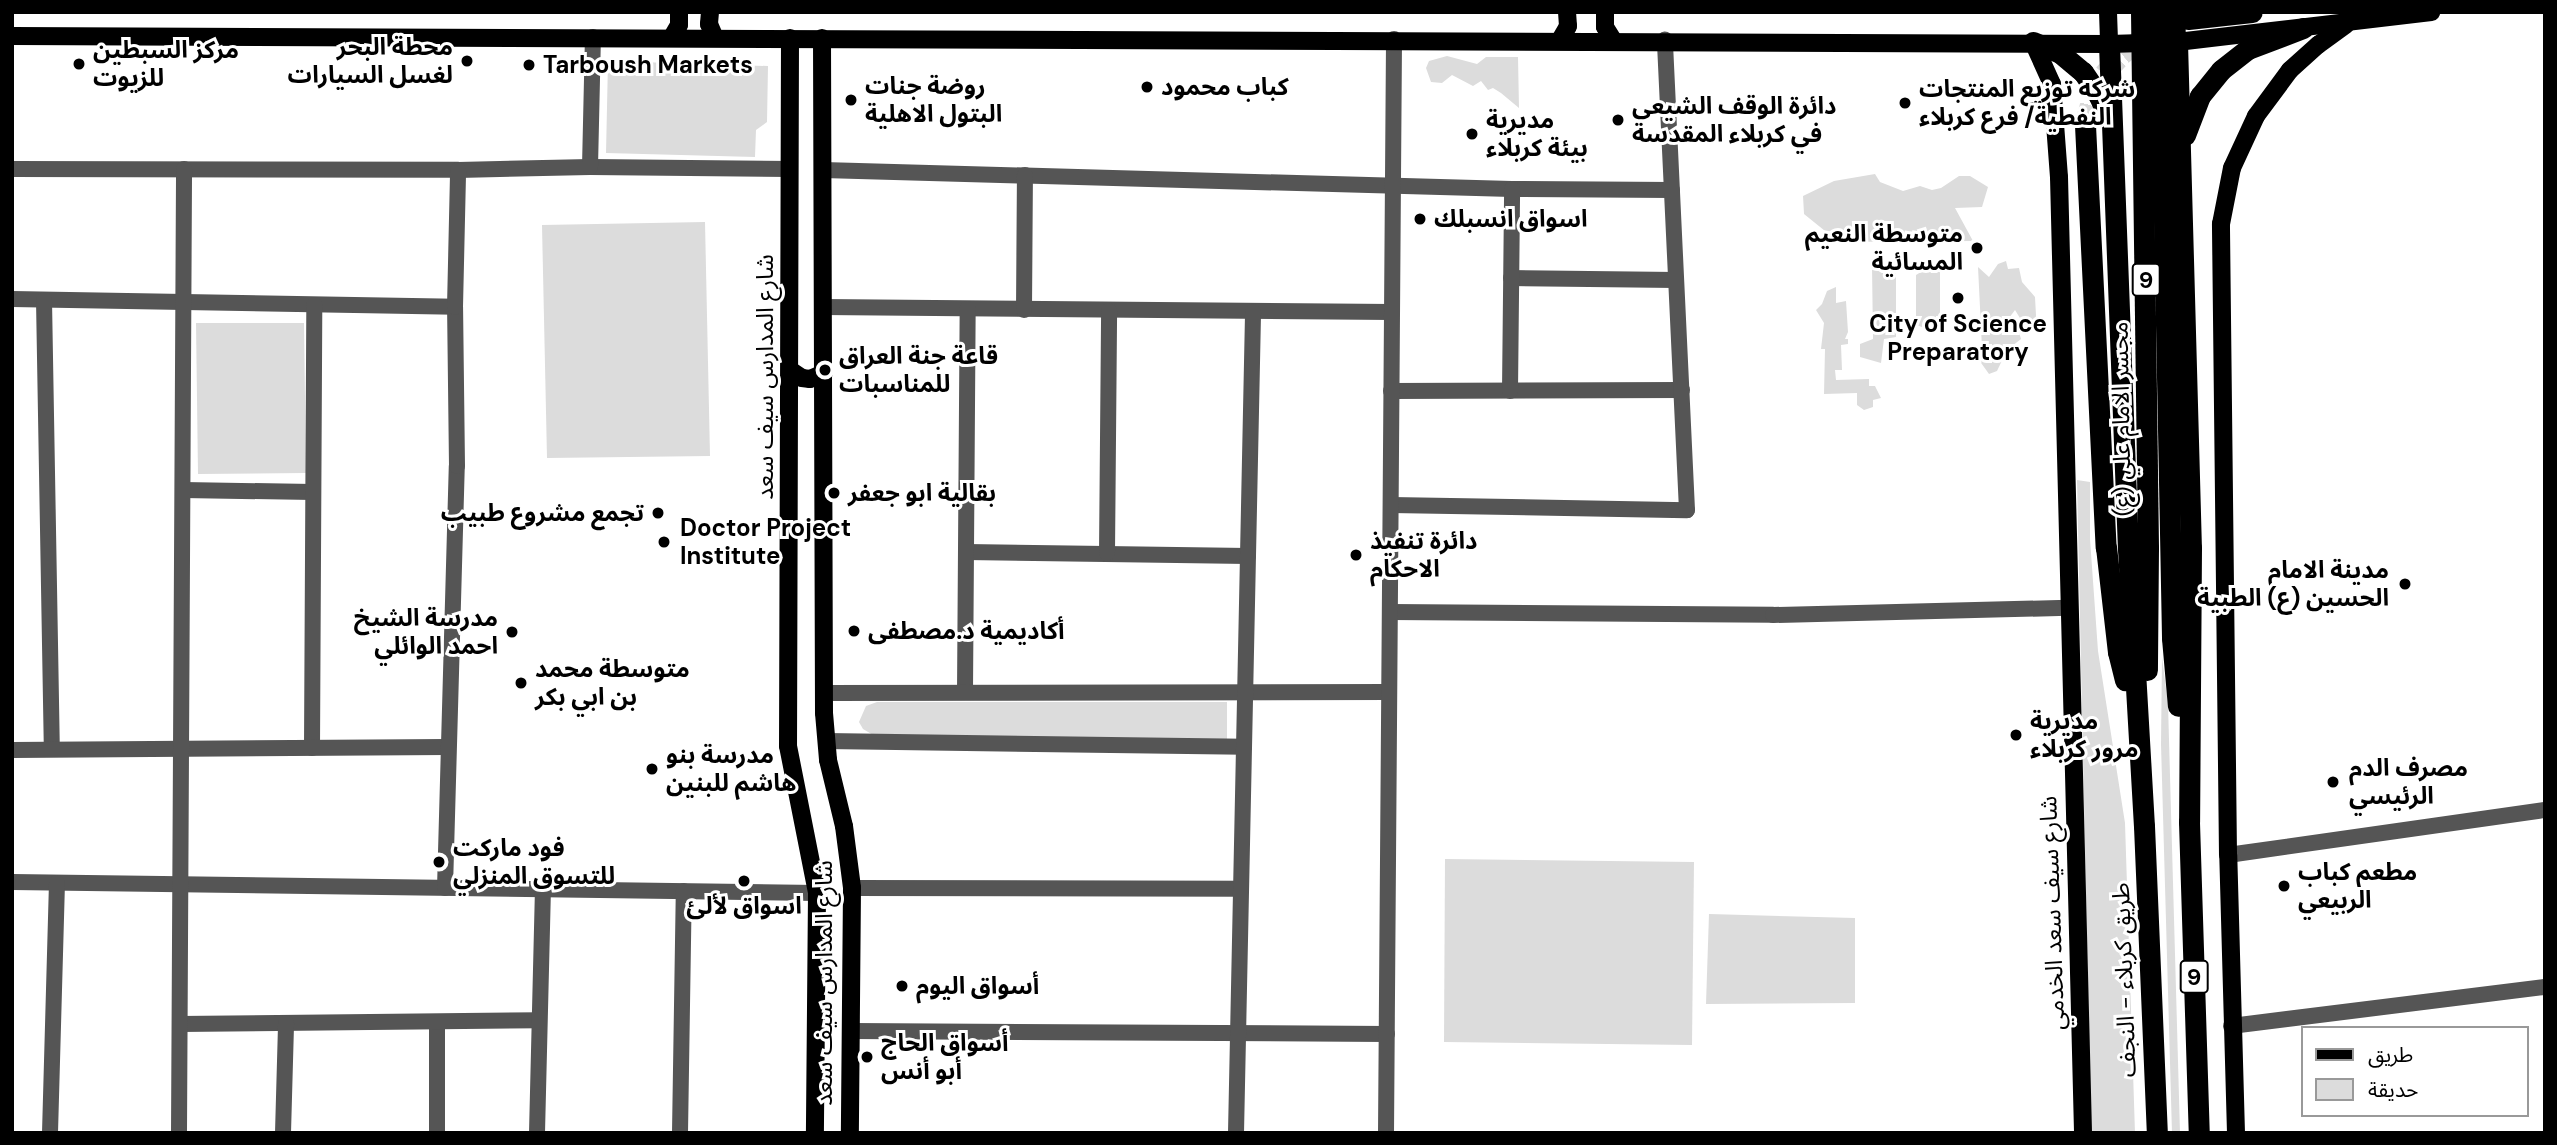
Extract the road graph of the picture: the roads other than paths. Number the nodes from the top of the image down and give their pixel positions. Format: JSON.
{"nodes":[{"id":1,"x":679,"y":12,"type":"edge"},
{"id":2,"x":710,"y":12,"type":"edge"},
{"id":3,"x":1567,"y":12,"type":"edge"},
{"id":4,"x":1605,"y":12,"type":"edge"},
{"id":5,"x":2108,"y":12,"type":"edge"},
{"id":6,"x":2141,"y":12,"type":"edge"},
{"id":7,"x":2160,"y":12,"type":"edge"},
{"id":8,"x":2252,"y":12,"type":"edge"},
{"id":9,"x":2431,"y":12,"type":"edge"},
{"id":10,"x":2182,"y":16,"type":"edge"},
{"id":11,"x":2349,"y":23,"type":"junction"},
{"id":12,"x":2304,"y":28,"type":"junction"},
{"id":13,"x":12,"y":36,"type":"edge"},
{"id":14,"x":593,"y":37,"type":"junction"},
{"id":15,"x":672,"y":37,"type":"junction"},
{"id":16,"x":715,"y":38,"type":"junction"},
{"id":17,"x":790,"y":38,"type":"junction"},
{"id":18,"x":822,"y":38,"type":"junction"},
{"id":19,"x":1394,"y":39,"type":"junction"},
{"id":20,"x":1560,"y":40,"type":"junction"},
{"id":21,"x":1613,"y":40,"type":"junction"},
{"id":22,"x":1665,"y":40,"type":"junction"},
{"id":23,"x":2033,"y":42,"type":"junction"},
{"id":24,"x":2177,"y":42,"type":"junction"},
{"id":25,"x":2109,"y":44,"type":"junction"},
{"id":26,"x":2085,"y":125,"type":"tunnel mouth"},
{"id":27,"x":2111,"y":138,"type":"junction"},
{"id":28,"x":2181,"y":161,"type":"junction"},
{"id":29,"x":590,"y":167,"type":"junction"},
{"id":30,"x":12,"y":169,"type":"edge"},
{"id":31,"x":184,"y":169,"type":"junction"},
{"id":32,"x":790,"y":169,"type":"junction"},
{"id":33,"x":458,"y":170,"type":"junction"},
{"id":34,"x":823,"y":170,"type":"junction"},
{"id":35,"x":1025,"y":175,"type":"junction"},
{"id":36,"x":1393,"y":185,"type":"junction"},
{"id":37,"x":1512,"y":189,"type":"junction"},
{"id":38,"x":1672,"y":191,"type":"junction"},
{"id":39,"x":2182,"y":203,"type":"junction"},
{"id":40,"x":2114,"y":207,"type":"junction"},
{"id":41,"x":1511,"y":278,"type":"junction"},
{"id":42,"x":1676,"y":280,"type":"junction"},
{"id":43,"x":12,"y":299,"type":"edge"},
{"id":44,"x":44,"y":300,"type":"junction"},
{"id":45,"x":184,"y":302,"type":"junction"},
{"id":46,"x":314,"y":305,"type":"junction"},
{"id":47,"x":455,"y":307,"type":"junction"},
{"id":48,"x":823,"y":307,"type":"junction"},
{"id":49,"x":968,"y":309,"type":"junction"},
{"id":50,"x":1024,"y":310,"type":"junction"},
{"id":51,"x":1109,"y":312,"type":"junction"},
{"id":52,"x":1253,"y":312,"type":"junction"},
{"id":53,"x":1392,"y":312,"type":"junction"},
{"id":54,"x":790,"y":370,"type":"junction"},
{"id":55,"x":824,"y":373,"type":"junction"},
{"id":56,"x":1682,"y":390,"type":"junction"},
{"id":57,"x":1391,"y":391,"type":"junction"},
{"id":58,"x":1510,"y":391,"type":"junction"},
{"id":59,"x":790,"y":411,"type":"junction"},
{"id":60,"x":824,"y":411,"type":"junction"},
{"id":61,"x":183,"y":490,"type":"junction"},
{"id":62,"x":313,"y":492,"type":"junction"},
{"id":63,"x":1391,"y":505,"type":"junction"},
{"id":64,"x":2159,"y":547,"type":"junction"},
{"id":65,"x":966,"y":552,"type":"junction"},
{"id":66,"x":1107,"y":553,"type":"junction"},
{"id":67,"x":1248,"y":556,"type":"junction"},
{"id":68,"x":2068,"y":608,"type":"junction"},
{"id":69,"x":1390,"y":612,"type":"junction"},
{"id":70,"x":825,"y":692,"type":"junction"},
{"id":71,"x":965,"y":692,"type":"junction"},
{"id":72,"x":1245,"y":692,"type":"junction"},
{"id":73,"x":1389,"y":692,"type":"junction"},
{"id":74,"x":2138,"y":726,"type":"junction"},
{"id":75,"x":826,"y":741,"type":"junction"},
{"id":76,"x":447,"y":747,"type":"junction"},
{"id":77,"x":1244,"y":747,"type":"junction"},
{"id":78,"x":312,"y":748,"type":"junction"},
{"id":79,"x":52,"y":749,"type":"junction"},
{"id":80,"x":182,"y":749,"type":"junction"},
{"id":81,"x":12,"y":750,"type":"edge"},
{"id":82,"x":2545,"y":810,"type":"edge"},
{"id":83,"x":2189,"y":822,"type":"junction"},
{"id":84,"x":2144,"y":826,"type":"junction"},
{"id":85,"x":2228,"y":855,"type":"junction"},
{"id":86,"x":12,"y":882,"type":"edge"},
{"id":87,"x":57,"y":883,"type":"junction"},
{"id":88,"x":182,"y":885,"type":"junction"},
{"id":89,"x":445,"y":888,"type":"junction"},
{"id":90,"x":852,"y":888,"type":"junction"},
{"id":91,"x":543,"y":889,"type":"junction"},
{"id":92,"x":1241,"y":889,"type":"junction"},
{"id":93,"x":684,"y":891,"type":"junction"},
{"id":94,"x":817,"y":892,"type":"junction"},
{"id":95,"x":2545,"y":987,"type":"edge"},
{"id":96,"x":539,"y":1020,"type":"junction"},
{"id":97,"x":437,"y":1021,"type":"junction"},
{"id":98,"x":286,"y":1023,"type":"junction"},
{"id":99,"x":180,"y":1024,"type":"junction"},
{"id":100,"x":2231,"y":1027,"type":"junction"},
{"id":101,"x":851,"y":1031,"type":"junction"},
{"id":102,"x":1238,"y":1033,"type":"junction"},
{"id":103,"x":1387,"y":1034,"type":"junction"},
{"id":104,"x":2156,"y":1130,"type":"edge"},
{"id":105,"x":50,"y":1133,"type":"edge"},
{"id":106,"x":179,"y":1133,"type":"edge"},
{"id":107,"x":283,"y":1133,"type":"edge"},
{"id":108,"x":437,"y":1133,"type":"edge"},
{"id":109,"x":537,"y":1133,"type":"edge"},
{"id":110,"x":680,"y":1133,"type":"edge"},
{"id":111,"x":815,"y":1133,"type":"edge"},
{"id":112,"x":850,"y":1133,"type":"edge"},
{"id":113,"x":1236,"y":1133,"type":"edge"},
{"id":114,"x":1386,"y":1133,"type":"edge"},
{"id":115,"x":2083,"y":1133,"type":"edge"},
{"id":116,"x":2199,"y":1133,"type":"edge"},
{"id":117,"x":2236,"y":1133,"type":"edge"}],
"edges":[{"from":1,"to":15,"type":"main road"},
{"from":2,"to":16,"type":"main road"},
{"from":3,"to":20,"type":"main road"},
{"from":4,"to":21,"type":"main road"},
{"from":5,"to":25,"type":"main road"},
{"from":6,"to":64,"type":"highway","name":"مجسر الامام علي (ع)","number":"9"},
{"from":7,"to":64,"type":"highway","name":"مجسر الامام علي (ع)","number":"9"},
{"from":8,"to":10,"type":"highway"},
{"from":9,"to":11,"type":"main road"},
{"from":10,"to":24,"type":"main road"},
{"from":11,"to":12,"type":"main road"},
{"from":11,"to":85,"type":"main road"},
{"from":12,"to":24,"type":"main road"},
{"from":12,"to":28,"type":"highway"},
{"from":13,"to":14,"type":"main road"},
{"from":14,"to":15,"type":"main road"},
{"from":14,"to":29,"type":"street"},
{"from":15,"to":16,"type":"main road"},
{"from":16,"to":17,"type":"main road"},
{"from":17,"to":18,"type":"main road"},
{"from":17,"to":32,"type":"main road","name":"شارع المدارس سيف سعد"},
{"from":18,"to":19,"type":"main road"},
{"from":18,"to":34,"type":"main road","name":"شارع المدارس سيف سعد"},
{"from":19,"to":20,"type":"main road"},
{"from":19,"to":36,"type":"street"},
{"from":20,"to":21,"type":"main road"},
{"from":21,"to":22,"type":"main road"},
{"from":22,"to":23,"type":"main road"},
{"from":22,"to":38,"type":"street"},
{"from":23,"to":25,"type":"main road"},
{"from":23,"to":27,"type":"highway"},
{"from":23,"to":68,"type":"main road","name":"شارع سيف سعد الخدمي"},
{"from":24,"to":25,"type":"main road"},
{"from":24,"to":28,"type":"highway"},
{"from":25,"to":27,"type":"highway"},
{"from":26,"to":74,"type":"highway"},
{"from":27,"to":40,"type":"highway"},
{"from":28,"to":39,"type":"highway"},
{"from":29,"to":32,"type":"street"},
{"from":29,"to":33,"type":"street"},
{"from":30,"to":31,"type":"street"},
{"from":31,"to":33,"type":"street"},
{"from":31,"to":45,"type":"street"},
{"from":32,"to":54,"type":"main road","name":"شارع المدارس سيف سعد"},
{"from":33,"to":47,"type":"street"},
{"from":34,"to":35,"type":"street"},
{"from":34,"to":48,"type":"main road","name":"شارع المدارس سيف سعد"},
{"from":35,"to":36,"type":"street"},
{"from":35,"to":50,"type":"street"},
{"from":36,"to":37,"type":"street"},
{"from":36,"to":53,"type":"street"},
{"from":37,"to":38,"type":"street"},
{"from":37,"to":41,"type":"street"},
{"from":38,"to":42,"type":"street"},
{"from":39,"to":40,"type":"highway"},
{"from":39,"to":83,"type":"highway"},
{"from":40,"to":74,"type":"highway"},
{"from":41,"to":42,"type":"street"},
{"from":41,"to":58,"type":"street"},
{"from":42,"to":56,"type":"street"},
{"from":43,"to":44,"type":"street"},
{"from":44,"to":45,"type":"street"},
{"from":44,"to":79,"type":"street"},
{"from":45,"to":46,"type":"street"},
{"from":45,"to":61,"type":"street"},
{"from":46,"to":47,"type":"street"},
{"from":46,"to":62,"type":"street"},
{"from":47,"to":76,"type":"street"},
{"from":48,"to":49,"type":"street"},
{"from":48,"to":55,"type":"main road","name":"شارع المدارس سيف سعد"},
{"from":49,"to":50,"type":"street"},
{"from":49,"to":65,"type":"street"},
{"from":50,"to":51,"type":"street"},
{"from":51,"to":52,"type":"street"},
{"from":51,"to":66,"type":"street"},
{"from":52,"to":53,"type":"street"},
{"from":52,"to":67,"type":"street"},
{"from":53,"to":57,"type":"street"},
{"from":54,"to":55,"type":"main road"},
{"from":54,"to":59,"type":"main road","name":"شارع المدارس سيف سعد"},
{"from":55,"to":60,"type":"main road","name":"شارع المدارس سيف سعد"},
{"from":56,"to":58,"type":"street"},
{"from":56,"to":63,"type":"street"},
{"from":57,"to":58,"type":"street"},
{"from":57,"to":63,"type":"street"},
{"from":59,"to":60,"type":"main road"},
{"from":59,"to":94,"type":"main road","name":"شارع المدارس سيف سعد"},
{"from":60,"to":70,"type":"main road","name":"شارع المدارس سيف سعد"},
{"from":61,"to":62,"type":"street"},
{"from":61,"to":80,"type":"street"},
{"from":62,"to":78,"type":"street"},
{"from":63,"to":69,"type":"street"},
{"from":64,"to":83,"type":"highway","name":"مجسر الامام علي (ع)","number":"9"},
{"from":64,"to":84,"type":"highway","name":"مجسر الامام علي (ع)","number":"9"},
{"from":65,"to":66,"type":"street"},
{"from":65,"to":71,"type":"street"},
{"from":66,"to":67,"type":"street"},
{"from":67,"to":72,"type":"street"},
{"from":68,"to":69,"type":"street"},
{"from":68,"to":115,"type":"main road","name":"شارع سيف سعد الخدمي"},
{"from":69,"to":73,"type":"street"},
{"from":70,"to":71,"type":"street"},
{"from":70,"to":75,"type":"main road","name":"شارع المدارس سيف سعد"},
{"from":71,"to":72,"type":"street"},
{"from":72,"to":73,"type":"street"},
{"from":72,"to":77,"type":"street"},
{"from":73,"to":103,"type":"street"},
{"from":74,"to":84,"type":"highway"},
{"from":75,"to":77,"type":"street"},
{"from":75,"to":90,"type":"main road","name":"شارع المدارس سيف سعد"},
{"from":76,"to":78,"type":"street"},
{"from":76,"to":89,"type":"street"},
{"from":77,"to":92,"type":"street"},
{"from":78,"to":80,"type":"street"},
{"from":79,"to":80,"type":"street"},
{"from":79,"to":81,"type":"street"},
{"from":80,"to":88,"type":"street"},
{"from":82,"to":85,"type":"street"},
{"from":83,"to":116,"type":"highway","number":"9"},
{"from":84,"to":104,"type":"highway","name":"طريق كربلاء - النجف","number":"9"},
{"from":85,"to":100,"type":"main road"},
{"from":86,"to":87,"type":"street"},
{"from":87,"to":88,"type":"street"},
{"from":87,"to":105,"type":"street"},
{"from":88,"to":89,"type":"street"},
{"from":88,"to":99,"type":"street"},
{"from":89,"to":91,"type":"street"},
{"from":90,"to":92,"type":"street"},
{"from":90,"to":101,"type":"main road","name":"شارع المدارس سيف سعد"},
{"from":91,"to":93,"type":"street"},
{"from":91,"to":96,"type":"street"},
{"from":92,"to":102,"type":"street"},
{"from":93,"to":94,"type":"street"},
{"from":93,"to":110,"type":"street"},
{"from":94,"to":111,"type":"main road","name":"شارع المدارس سيف سعد"},
{"from":95,"to":100,"type":"street"},
{"from":96,"to":97,"type":"street"},
{"from":96,"to":109,"type":"street"},
{"from":97,"to":98,"type":"street"},
{"from":97,"to":108,"type":"street"},
{"from":98,"to":99,"type":"street"},
{"from":98,"to":107,"type":"street"},
{"from":99,"to":106,"type":"street"},
{"from":100,"to":117,"type":"main road"},
{"from":101,"to":102,"type":"street"},
{"from":101,"to":112,"type":"main road","name":"شارع المدارس سيف سعد"},
{"from":102,"to":103,"type":"street"},
{"from":102,"to":113,"type":"street"},
{"from":103,"to":114,"type":"street"}]}
